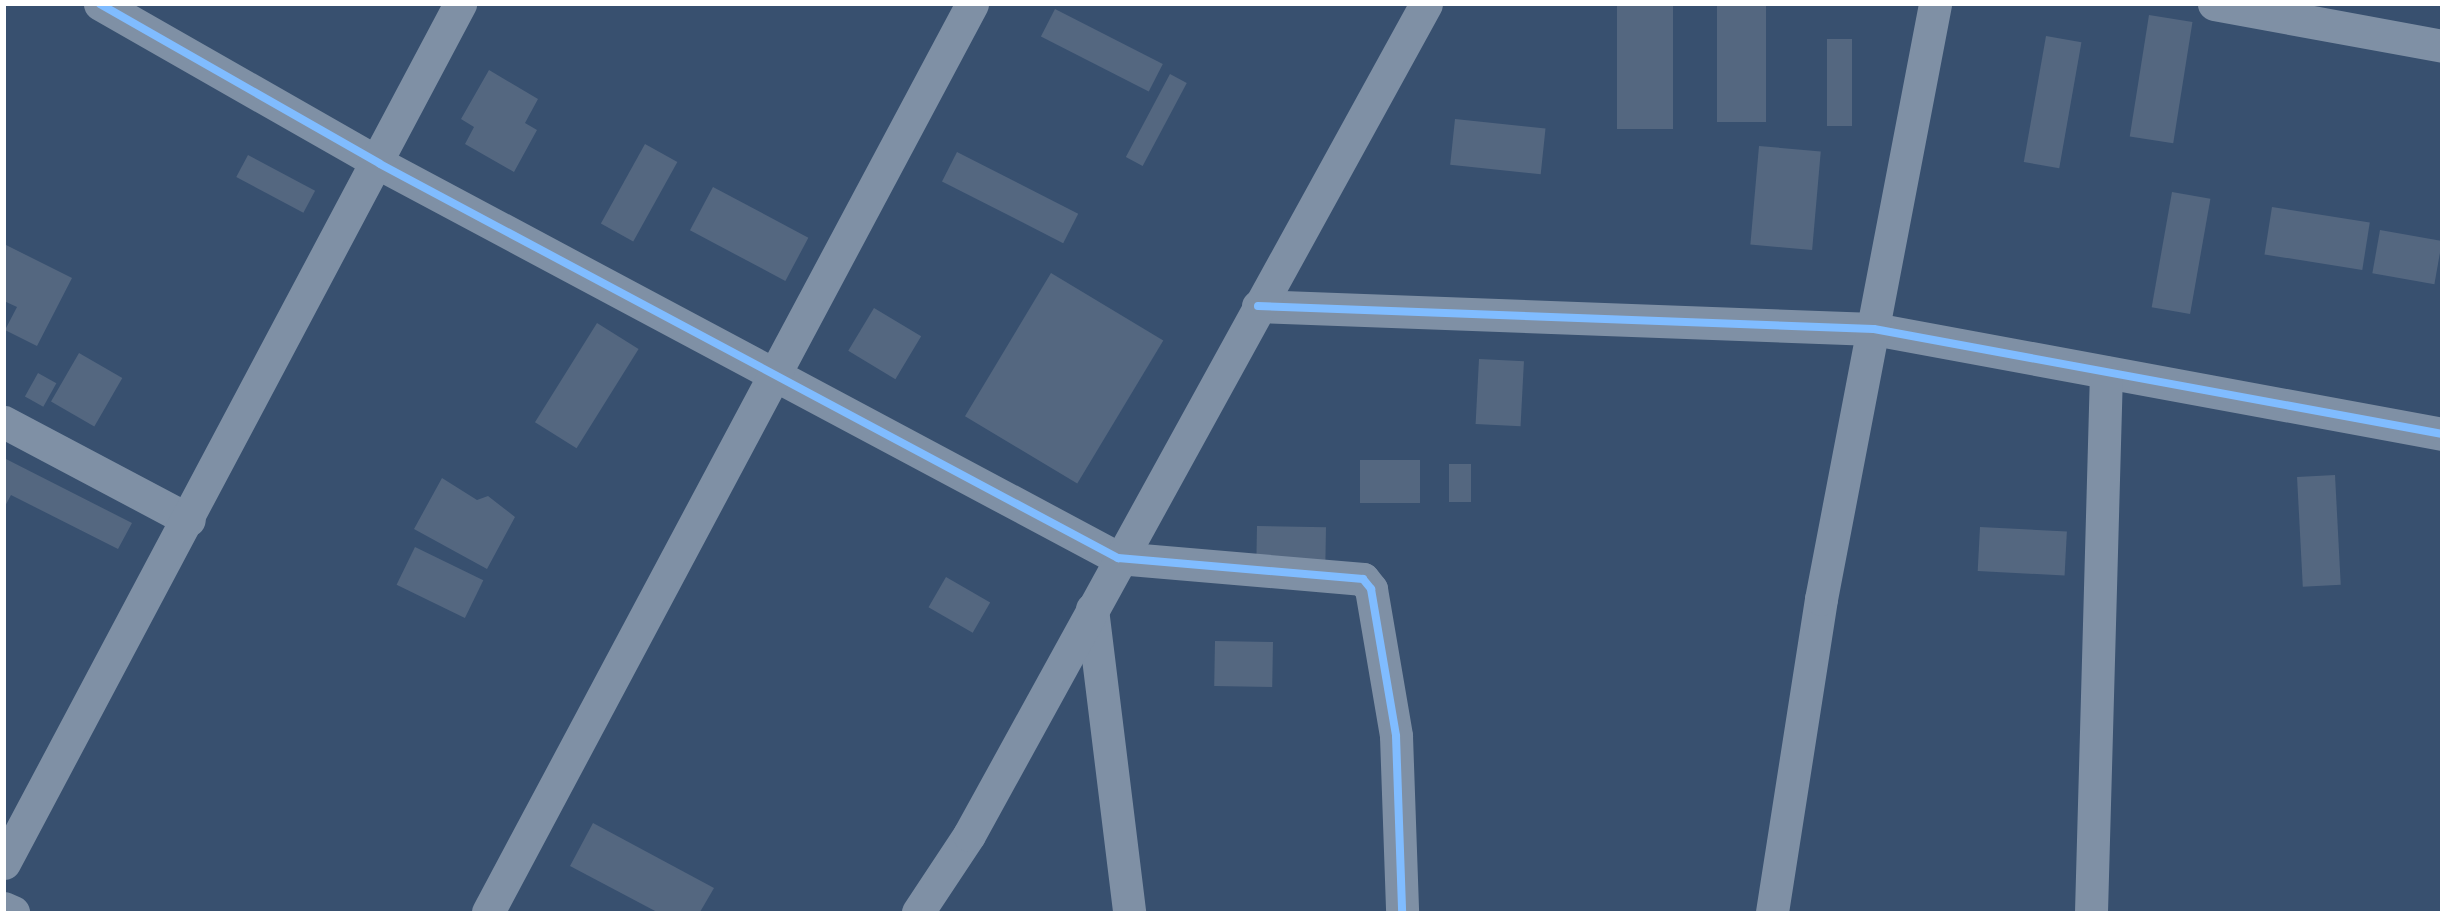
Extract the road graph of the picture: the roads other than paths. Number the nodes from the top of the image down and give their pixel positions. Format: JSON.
{"nodes":[{"id":1,"x":100,"y":4,"type":"edge"},
{"id":2,"x":460,"y":4,"type":"edge"},
{"id":3,"x":972,"y":4,"type":"edge"},
{"id":4,"x":1426,"y":4,"type":"edge"},
{"id":5,"x":1935,"y":4,"type":"edge"},
{"id":6,"x":2214,"y":4,"type":"edge"},
{"id":7,"x":2442,"y":46,"type":"edge"},
{"id":8,"x":380,"y":164,"type":"junction"},
{"id":9,"x":1258,"y":306,"type":"junction"},
{"id":10,"x":1874,"y":329,"type":"junction"},
{"id":11,"x":2106,"y":372,"type":"junction"},
{"id":12,"x":774,"y":375,"type":"junction"},
{"id":13,"x":4,"y":422,"type":"edge"},
{"id":14,"x":2442,"y":434,"type":"edge"},
{"id":15,"x":189,"y":520,"type":"junction"},
{"id":16,"x":1118,"y":558,"type":"junction"},
{"id":17,"x":1092,"y":609,"type":"junction"},
{"id":18,"x":4,"y":863,"type":"edge"},
{"id":19,"x":4,"y":908,"type":"edge"},
{"id":20,"x":13,"y":912,"type":"edge"},
{"id":21,"x":488,"y":912,"type":"edge"},
{"id":22,"x":918,"y":912,"type":"edge"},
{"id":23,"x":1129,"y":912,"type":"edge"},
{"id":24,"x":1402,"y":912,"type":"edge"},
{"id":25,"x":1772,"y":912,"type":"edge"},
{"id":26,"x":2091,"y":912,"type":"edge"}],
"edges":[{"from":1,"to":8,"type":"street"},
{"from":2,"to":8,"type":"street"},
{"from":3,"to":12,"type":"street"},
{"from":4,"to":9,"type":"street"},
{"from":5,"to":10,"type":"street"},
{"from":6,"to":7,"type":"street"},
{"from":8,"to":12,"type":"street"},
{"from":8,"to":15,"type":"street"},
{"from":9,"to":10,"type":"street"},
{"from":9,"to":16,"type":"street"},
{"from":10,"to":11,"type":"street"},
{"from":10,"to":25,"type":"street"},
{"from":11,"to":14,"type":"street"},
{"from":11,"to":26,"type":"street"},
{"from":12,"to":16,"type":"street"},
{"from":12,"to":21,"type":"street"},
{"from":13,"to":15,"type":"street"},
{"from":15,"to":18,"type":"street"},
{"from":16,"to":17,"type":"street"},
{"from":16,"to":24,"type":"street"},
{"from":17,"to":22,"type":"street"},
{"from":17,"to":23,"type":"street"},
{"from":19,"to":20,"type":"street"}]}
